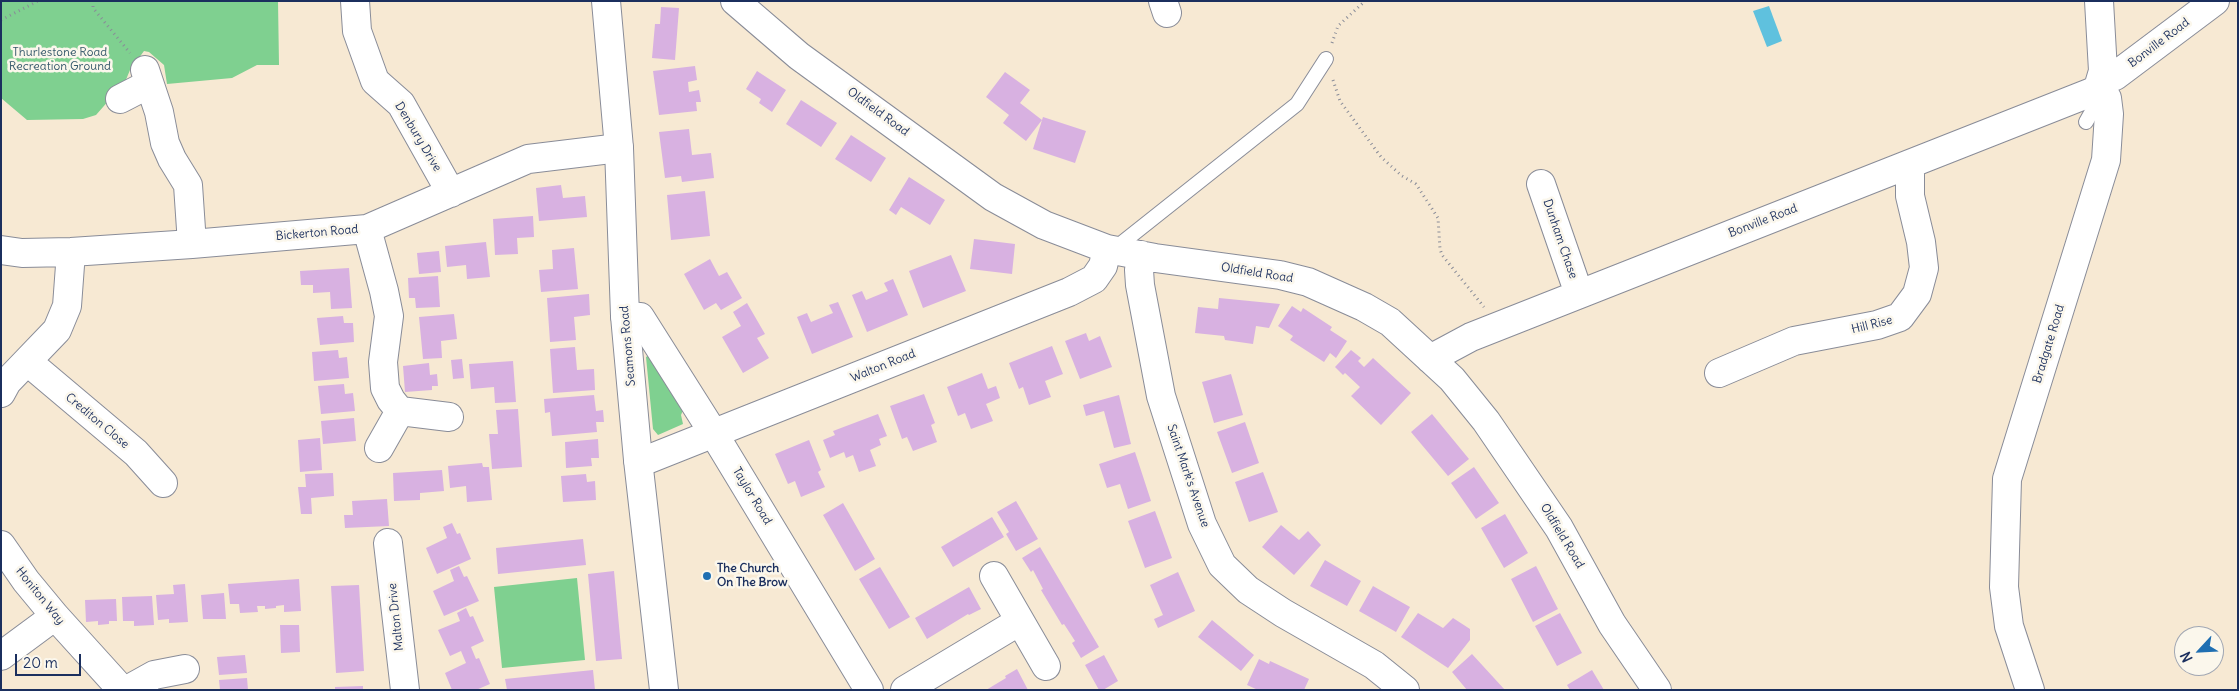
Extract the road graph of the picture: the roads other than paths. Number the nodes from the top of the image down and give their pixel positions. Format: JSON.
{"nodes":[{"id":1,"x":355,"y":1,"type":"edge"},
{"id":2,"x":606,"y":1,"type":"edge"},
{"id":3,"x":735,"y":1,"type":"edge"},
{"id":4,"x":2099,"y":1,"type":"edge"},
{"id":5,"x":2215,"y":1,"type":"edge"},
{"id":6,"x":1326,"y":59,"type":"road end"},
{"id":7,"x":2101,"y":86,"type":"junction"},
{"id":8,"x":120,"y":99,"type":"dead end"},
{"id":9,"x":2086,"y":122,"type":"dead end"},
{"id":10,"x":619,"y":148,"type":"junction"},
{"id":11,"x":1910,"y":164,"type":"junction"},
{"id":12,"x":1541,"y":184,"type":"dead end"},
{"id":13,"x":451,"y":193,"type":"junction"},
{"id":14,"x":367,"y":229,"type":"junction"},
{"id":15,"x":192,"y":244,"type":"junction"},
{"id":16,"x":1110,"y":249,"type":"junction"},
{"id":17,"x":1,"y":250,"type":"edge"},
{"id":18,"x":71,"y":252,"type":"junction"},
{"id":19,"x":1142,"y":255,"type":"junction"},
{"id":20,"x":1579,"y":294,"type":"junction"},
{"id":21,"x":625,"y":316,"type":"junction"},
{"id":22,"x":1430,"y":359,"type":"junction"},
{"id":23,"x":28,"y":362,"type":"junction"},
{"id":24,"x":1720,"y":373,"type":"dead end"},
{"id":25,"x":1,"y":393,"type":"edge"},
{"id":26,"x":400,"y":411,"type":"junction"},
{"id":27,"x":449,"y":418,"type":"dead end"},
{"id":28,"x":714,"y":434,"type":"junction"},
{"id":29,"x":379,"y":448,"type":"dead end"},
{"id":30,"x":638,"y":460,"type":"junction"},
{"id":31,"x":163,"y":483,"type":"dead end"},
{"id":32,"x":388,"y":543,"type":"dead end"},
{"id":33,"x":1,"y":545,"type":"edge"},
{"id":34,"x":994,"y":576,"type":"dead end"},
{"id":35,"x":55,"y":616,"type":"junction"},
{"id":36,"x":1020,"y":621,"type":"junction"},
{"id":37,"x":1,"y":656,"type":"edge"},
{"id":38,"x":1046,"y":666,"type":"dead end"},
{"id":39,"x":185,"y":669,"type":"dead end"},
{"id":40,"x":122,"y":690,"type":"edge"},
{"id":41,"x":127,"y":690,"type":"edge"},
{"id":42,"x":404,"y":690,"type":"edge"},
{"id":43,"x":664,"y":690,"type":"edge"},
{"id":44,"x":869,"y":690,"type":"edge"},
{"id":45,"x":906,"y":690,"type":"edge"},
{"id":46,"x":1406,"y":690,"type":"edge"},
{"id":47,"x":1657,"y":690,"type":"edge"},
{"id":48,"x":2030,"y":690,"type":"edge"}],
"edges":[{"from":1,"to":13,"type":"street","name":"Denbury Drive"},
{"from":2,"to":10,"type":"street","name":"Seamons Road"},
{"from":3,"to":16,"type":"street","name":"Oldfield Road"},
{"from":4,"to":7,"type":"street","name":"Bradgate Road"},
{"from":5,"to":7,"type":"street","name":"Bonville Road"},
{"from":6,"to":16,"type":"lane"},
{"from":7,"to":9,"type":"lane"},
{"from":7,"to":11,"type":"street","name":"Bonville Road"},
{"from":7,"to":48,"type":"street","name":"Bradgate Road"},
{"from":8,"to":15,"type":"street"},
{"from":10,"to":13,"type":"street","name":"Bickerton Road"},
{"from":10,"to":21,"type":"street","name":"Seamons Road"},
{"from":11,"to":20,"type":"street","name":"Bonville Road"},
{"from":11,"to":24,"type":"street","name":"Hill Rise"},
{"from":12,"to":20,"type":"street","name":"Dunham Chase"},
{"from":13,"to":14,"type":"street","name":"Bickerton Road"},
{"from":14,"to":15,"type":"street","name":"Bickerton Road"},
{"from":14,"to":26,"type":"street"},
{"from":15,"to":18,"type":"street","name":"Bickerton Road"},
{"from":16,"to":19,"type":"street","name":"Oldfield Road"},
{"from":16,"to":28,"type":"street","name":"Walton Road"},
{"from":17,"to":18,"type":"street","name":"Bickerton Road"},
{"from":18,"to":23,"type":"street"},
{"from":19,"to":22,"type":"street","name":"Oldfield Road"},
{"from":19,"to":46,"type":"street","name":"Saint Mark's Avenue"},
{"from":20,"to":22,"type":"street","name":"Bonville Road"},
{"from":21,"to":28,"type":"street","name":"Taylor Road"},
{"from":21,"to":30,"type":"street","name":"Seamons Road"},
{"from":22,"to":47,"type":"street","name":"Oldfield Road"},
{"from":23,"to":25,"type":"street"},
{"from":23,"to":31,"type":"street","name":"Crediton Close"},
{"from":26,"to":27,"type":"street"},
{"from":26,"to":29,"type":"street"},
{"from":28,"to":30,"type":"street","name":"Walton Road"},
{"from":28,"to":44,"type":"street","name":"Taylor Road"},
{"from":30,"to":43,"type":"street","name":"Seamons Road"},
{"from":32,"to":42,"type":"street","name":"Malton Drive"},
{"from":33,"to":35,"type":"street","name":"Honiton Way"},
{"from":34,"to":36,"type":"street"},
{"from":35,"to":37,"type":"street"},
{"from":35,"to":40,"type":"street","name":"Honiton Way"},
{"from":36,"to":38,"type":"street"},
{"from":36,"to":45,"type":"street"},
{"from":39,"to":41,"type":"street"}]}
